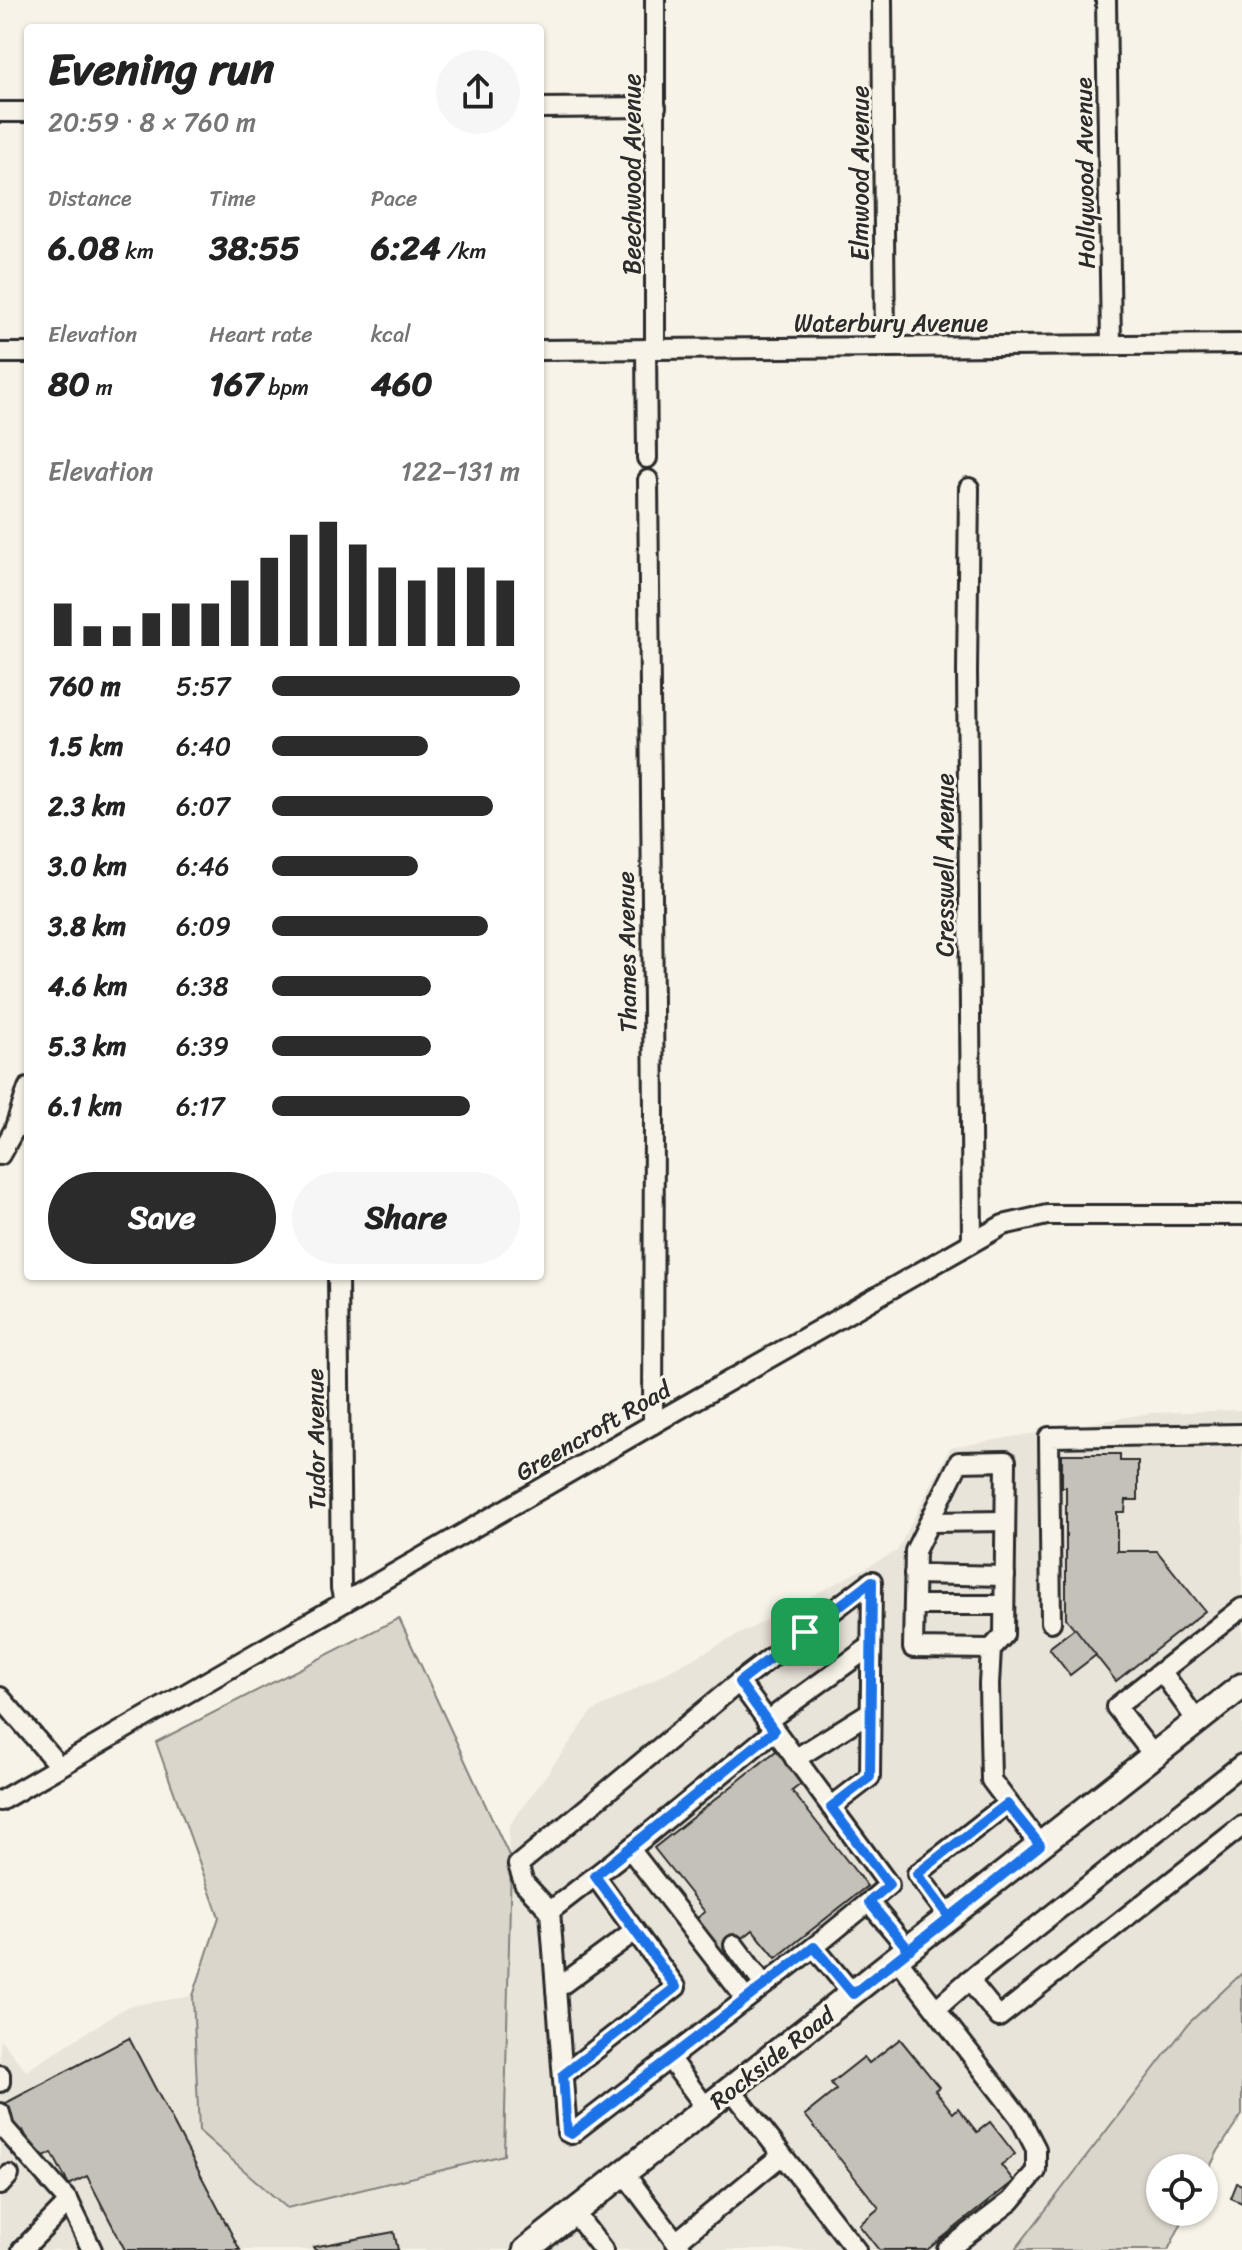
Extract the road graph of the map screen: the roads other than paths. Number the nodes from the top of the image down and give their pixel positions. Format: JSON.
{"nodes":[{"id":1,"x":655,"y":0,"type":"edge"},
{"id":2,"x":882,"y":0,"type":"edge"},
{"id":3,"x":1106,"y":0,"type":"edge"},
{"id":4,"x":656,"y":107,"type":"junction"},
{"id":5,"x":544,"y":108,"type":"edge"},
{"id":6,"x":0,"y":112,"type":"edge"},
{"id":7,"x":24,"y":112,"type":"edge"},
{"id":8,"x":1242,"y":344,"type":"edge"},
{"id":9,"x":1111,"y":345,"type":"junction"},
{"id":10,"x":885,"y":346,"type":"junction"},
{"id":11,"x":650,"y":349,"type":"junction"},
{"id":12,"x":544,"y":350,"type":"edge"},
{"id":13,"x":0,"y":353,"type":"edge"},
{"id":14,"x":24,"y":353,"type":"edge"},
{"id":15,"x":647,"y":458,"type":"dead end"},
{"id":16,"x":648,"y":480,"type":"dead end"},
{"id":17,"x":969,"y":488,"type":"dead end"},
{"id":18,"x":24,"y":1100,"type":"edge"},
{"id":19,"x":0,"y":1155,"type":"edge"},
{"id":20,"x":1242,"y":1215,"type":"edge"},
{"id":21,"x":972,"y":1241,"type":"junction"},
{"id":22,"x":338,"y":1280,"type":"edge"},
{"id":23,"x":653,"y":1424,"type":"junction"},
{"id":24,"x":1242,"y":1434,"type":"edge"},
{"id":25,"x":1005,"y":1521,"type":"junction"},
{"id":26,"x":930,"y":1522,"type":"junction"},
{"id":27,"x":914,"y":1574,"type":"junction"},
{"id":28,"x":1005,"y":1576,"type":"junction"},
{"id":29,"x":344,"y":1602,"type":"junction"},
{"id":30,"x":914,"y":1605,"type":"junction"},
{"id":31,"x":1004,"y":1605,"type":"junction"},
{"id":32,"x":1242,"y":1608,"type":"edge"},
{"id":33,"x":1051,"y":1622,"type":"dead end"},
{"id":34,"x":871,"y":1646,"type":"junction"},
{"id":35,"x":991,"y":1649,"type":"junction"},
{"id":36,"x":1162,"y":1672,"type":"junction"},
{"id":37,"x":739,"y":1682,"type":"junction"},
{"id":38,"x":1242,"y":1686,"type":"edge"},
{"id":39,"x":0,"y":1697,"type":"edge"},
{"id":40,"x":870,"y":1712,"type":"junction"},
{"id":41,"x":1197,"y":1721,"type":"junction"},
{"id":42,"x":771,"y":1726,"type":"junction"},
{"id":43,"x":1154,"y":1756,"type":"junction"},
{"id":44,"x":795,"y":1759,"type":"junction"},
{"id":45,"x":1242,"y":1764,"type":"edge"},
{"id":46,"x":59,"y":1766,"type":"junction"},
{"id":47,"x":0,"y":1801,"type":"edge"},
{"id":48,"x":1007,"y":1804,"type":"junction"},
{"id":49,"x":831,"y":1807,"type":"junction"},
{"id":50,"x":1242,"y":1826,"type":"edge"},
{"id":51,"x":1040,"y":1845,"type":"junction"},
{"id":52,"x":630,"y":1849,"type":"junction"},
{"id":53,"x":595,"y":1876,"type":"junction"},
{"id":54,"x":869,"y":1902,"type":"junction"},
{"id":55,"x":550,"y":1911,"type":"junction"},
{"id":56,"x":950,"y":1918,"type":"junction"},
{"id":57,"x":635,"y":1931,"type":"junction"},
{"id":58,"x":734,"y":1945,"type":"dead end"},
{"id":59,"x":814,"y":1947,"type":"junction"},
{"id":60,"x":903,"y":1955,"type":"junction"},
{"id":61,"x":969,"y":1980,"type":"junction"},
{"id":62,"x":764,"y":1985,"type":"junction"},
{"id":63,"x":556,"y":1989,"type":"junction"},
{"id":64,"x":853,"y":1994,"type":"junction"},
{"id":65,"x":746,"y":1999,"type":"junction"},
{"id":66,"x":936,"y":2009,"type":"junction"},
{"id":67,"x":669,"y":2058,"type":"junction"},
{"id":68,"x":0,"y":2075,"type":"edge"},
{"id":69,"x":563,"y":2075,"type":"junction"},
{"id":70,"x":0,"y":2082,"type":"edge"},
{"id":71,"x":731,"y":2089,"type":"junction"},
{"id":72,"x":707,"y":2109,"type":"junction"},
{"id":73,"x":0,"y":2113,"type":"edge"},
{"id":74,"x":782,"y":2155,"type":"junction"},
{"id":75,"x":624,"y":2173,"type":"junction"},
{"id":76,"x":69,"y":2202,"type":"junction"},
{"id":77,"x":574,"y":2212,"type":"junction"},
{"id":78,"x":679,"y":2246,"type":"edge"},
{"id":79,"x":22,"y":2250,"type":"edge"},
{"id":80,"x":92,"y":2250,"type":"edge"},
{"id":81,"x":526,"y":2250,"type":"edge"},
{"id":82,"x":603,"y":2250,"type":"edge"},
{"id":83,"x":856,"y":2250,"type":"edge"},
{"id":84,"x":947,"y":2250,"type":"edge"}],
"edges":[{"from":1,"to":4,"type":"street","name":"Beechwood Avenue"},
{"from":2,"to":10,"type":"street","name":"Elmwood Avenue"},
{"from":3,"to":9,"type":"street","name":"Hollywood Avenue"},
{"from":4,"to":5,"type":"street"},
{"from":4,"to":11,"type":"street","name":"Beechwood Avenue"},
{"from":6,"to":7,"type":"street"},
{"from":8,"to":9,"type":"street","name":"Waterbury Avenue"},
{"from":9,"to":10,"type":"street","name":"Waterbury Avenue"},
{"from":10,"to":11,"type":"street","name":"Waterbury Avenue"},
{"from":11,"to":12,"type":"street","name":"Waterbury Avenue"},
{"from":11,"to":15,"type":"street","name":"Beechwood Avenue"},
{"from":13,"to":14,"type":"street"},
{"from":16,"to":23,"type":"street","name":"Thames Avenue"},
{"from":17,"to":21,"type":"street","name":"Cresswell Avenue"},
{"from":18,"to":19,"type":"street"},
{"from":20,"to":21,"type":"street","name":"Greencroft Road"},
{"from":21,"to":23,"type":"street","name":"Greencroft Road"},
{"from":22,"to":29,"type":"street","name":"Tudor Avenue"},
{"from":23,"to":29,"type":"street","name":"Greencroft Road"},
{"from":24,"to":33,"type":"street"},
{"from":25,"to":26,"type":"street"},
{"from":25,"to":26,"type":"street"},
{"from":25,"to":28,"type":"street"},
{"from":26,"to":27,"type":"street"},
{"from":27,"to":28,"type":"street"},
{"from":27,"to":30,"type":"street"},
{"from":28,"to":31,"type":"street"},
{"from":29,"to":46,"type":"street","name":"Greencroft Road"},
{"from":30,"to":31,"type":"street"},
{"from":30,"to":35,"type":"street"},
{"from":31,"to":35,"type":"street"},
{"from":32,"to":36,"type":"street"},
{"from":34,"to":37,"type":"street"},
{"from":34,"to":40,"type":"street"},
{"from":34,"to":42,"type":"street"},
{"from":35,"to":48,"type":"street"},
{"from":36,"to":41,"type":"street"},
{"from":36,"to":43,"type":"street"},
{"from":37,"to":42,"type":"street"},
{"from":37,"to":55,"type":"street"},
{"from":38,"to":41,"type":"main road","name":"Rockside Road"},
{"from":39,"to":46,"type":"street"},
{"from":40,"to":44,"type":"street"},
{"from":40,"to":49,"type":"street"},
{"from":41,"to":43,"type":"main road","name":"Rockside Road"},
{"from":42,"to":44,"type":"street"},
{"from":42,"to":52,"type":"street"},
{"from":43,"to":51,"type":"main road","name":"Rockside Road"},
{"from":44,"to":49,"type":"street"},
{"from":45,"to":61,"type":"street"},
{"from":46,"to":47,"type":"street","name":"Greencroft Road"},
{"from":48,"to":51,"type":"street"},
{"from":48,"to":56,"type":"street"},
{"from":49,"to":54,"type":"street"},
{"from":50,"to":61,"type":"street"},
{"from":51,"to":56,"type":"main road","name":"Rockside Road"},
{"from":52,"to":53,"type":"street"},
{"from":52,"to":65,"type":"street"},
{"from":53,"to":55,"type":"street"},
{"from":53,"to":57,"type":"street"},
{"from":54,"to":59,"type":"street"},
{"from":54,"to":60,"type":"street"},
{"from":55,"to":63,"type":"street"},
{"from":56,"to":60,"type":"main road","name":"Rockside Road"},
{"from":57,"to":63,"type":"street"},
{"from":57,"to":69,"type":"street"},
{"from":58,"to":62,"type":"street"},
{"from":59,"to":62,"type":"street"},
{"from":59,"to":64,"type":"street"},
{"from":60,"to":64,"type":"main road","name":"Rockside Road"},
{"from":60,"to":66,"type":"street"},
{"from":61,"to":66,"type":"street"},
{"from":62,"to":65,"type":"street"},
{"from":63,"to":69,"type":"street"},
{"from":64,"to":71,"type":"main road","name":"Rockside Road"},
{"from":65,"to":67,"type":"street"},
{"from":66,"to":84,"type":"street"},
{"from":67,"to":69,"type":"street"},
{"from":67,"to":72,"type":"street"},
{"from":68,"to":70,"type":"street"},
{"from":71,"to":72,"type":"main road","name":"Rockside Road"},
{"from":71,"to":74,"type":"street"},
{"from":72,"to":75,"type":"main road","name":"Rockside Road"},
{"from":73,"to":76,"type":"street"},
{"from":74,"to":78,"type":"street"},
{"from":74,"to":83,"type":"street"},
{"from":75,"to":77,"type":"main road","name":"Rockside Road"},
{"from":75,"to":78,"type":"street"},
{"from":76,"to":79,"type":"street"},
{"from":76,"to":80,"type":"street"},
{"from":77,"to":81,"type":"main road","name":"Rockside Road"},
{"from":77,"to":82,"type":"street"}]}
